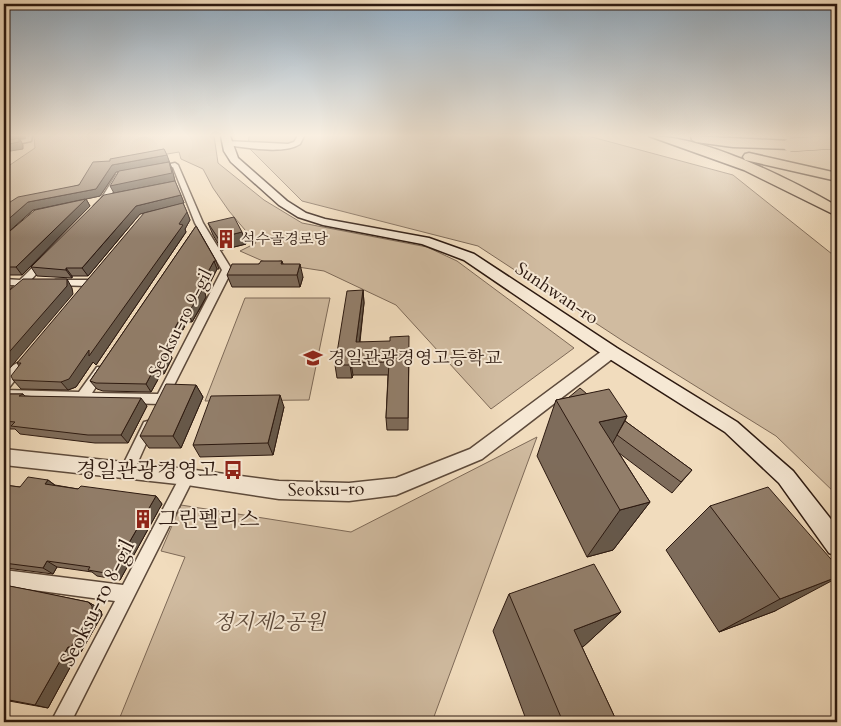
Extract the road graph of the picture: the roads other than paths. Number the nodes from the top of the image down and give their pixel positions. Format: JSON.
{"nodes":[{"id":1,"x":177,"y":170,"type":"edge"},
{"id":2,"x":245,"y":170,"type":"edge"},
{"id":3,"x":756,"y":170,"type":"edge"},
{"id":4,"x":806,"y":170,"type":"edge"},
{"id":5,"x":824,"y":170,"type":"edge"},
{"id":6,"x":837,"y":173,"type":"edge"},
{"id":7,"x":128,"y":174,"type":"edge"},
{"id":8,"x":837,"y":177,"type":"edge"},
{"id":9,"x":182,"y":183,"type":"junction"},
{"id":10,"x":172,"y":185,"type":"edge"},
{"id":11,"x":114,"y":198,"type":"edge"},
{"id":12,"x":104,"y":200,"type":"junction"},
{"id":13,"x":94,"y":202,"type":"edge"},
{"id":14,"x":837,"y":212,"type":"edge"},
{"id":15,"x":91,"y":214,"type":"edge"},
{"id":16,"x":50,"y":255,"type":"edge"},
{"id":17,"x":4,"y":282,"type":"edge"},
{"id":18,"x":23,"y":282,"type":"junction"},
{"id":19,"x":89,"y":283,"type":"edge"},
{"id":20,"x":4,"y":302,"type":"edge"},
{"id":21,"x":610,"y":352,"type":"junction"},
{"id":22,"x":28,"y":356,"type":"edge"},
{"id":23,"x":106,"y":363,"type":"edge"},
{"id":24,"x":4,"y":386,"type":"edge"},
{"id":25,"x":4,"y":395,"type":"edge"},
{"id":26,"x":84,"y":396,"type":"junction"},
{"id":27,"x":157,"y":408,"type":"junction"},
{"id":28,"x":4,"y":457,"type":"edge"},
{"id":29,"x":127,"y":471,"type":"junction"},
{"id":30,"x":187,"y":477,"type":"junction"},
{"id":31,"x":837,"y":545,"type":"edge"},
{"id":32,"x":4,"y":578,"type":"edge"},
{"id":33,"x":127,"y":594,"type":"junction"},
{"id":34,"x":61,"y":722,"type":"edge"}],
"edges":[{"from":1,"to":9,"type":"street","name":"Seoksu-ro 9-gil"},
{"from":2,"to":21,"type":"main road","name":"Sunhwan-ro"},
{"from":3,"to":14,"type":"highway"},
{"from":4,"to":8,"type":"highway"},
{"from":5,"to":6,"type":"highway"},
{"from":7,"to":12,"type":"street"},
{"from":9,"to":10,"type":"street"},
{"from":9,"to":27,"type":"street","name":"Seoksu-ro 9-gil"},
{"from":11,"to":12,"type":"street"},
{"from":12,"to":13,"type":"street"},
{"from":12,"to":15,"type":"street"},
{"from":16,"to":18,"type":"street"},
{"from":17,"to":18,"type":"street"},
{"from":18,"to":19,"type":"street"},
{"from":18,"to":20,"type":"street"},
{"from":21,"to":30,"type":"street","name":"Seoksu-ro"},
{"from":21,"to":31,"type":"main road","name":"Sunhwan-ro"},
{"from":22,"to":24,"type":"street"},
{"from":23,"to":26,"type":"street"},
{"from":25,"to":26,"type":"street"},
{"from":26,"to":27,"type":"street"},
{"from":27,"to":29,"type":"street","name":"Seoksu-ro 9-gil"},
{"from":28,"to":29,"type":"street","name":"Seoksu-ro"},
{"from":29,"to":30,"type":"street","name":"Seoksu-ro"},
{"from":30,"to":33,"type":"street","name":"Seoksu-ro 8-gil"},
{"from":32,"to":33,"type":"street"},
{"from":33,"to":34,"type":"street","name":"Seoksu-ro 8-gil"}]}
